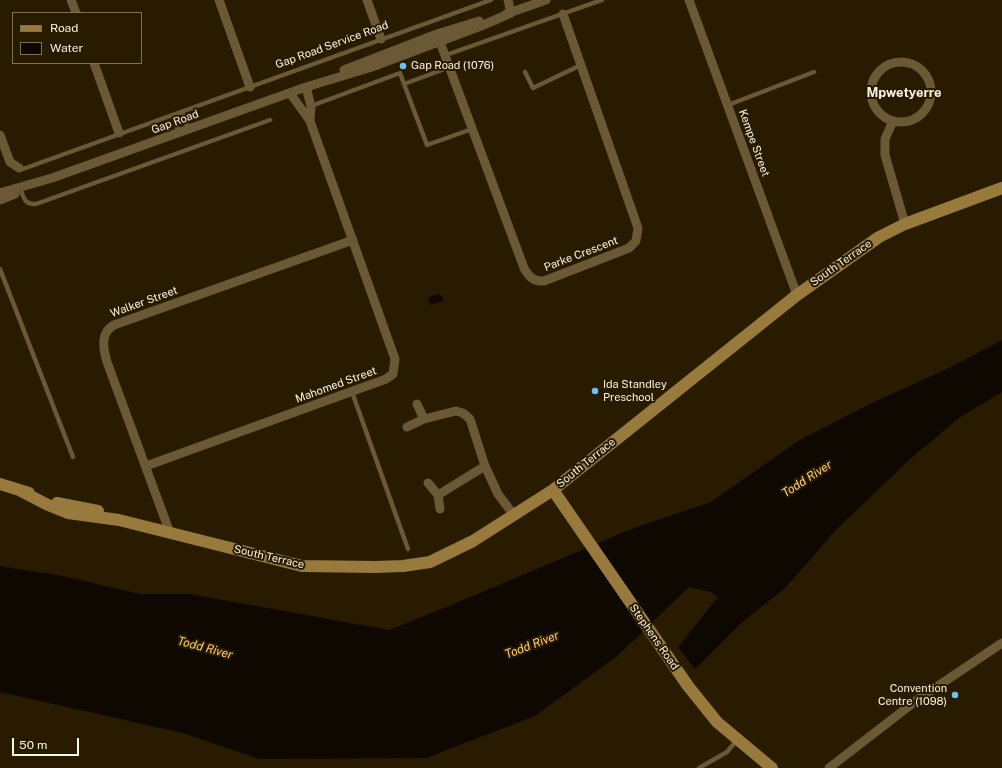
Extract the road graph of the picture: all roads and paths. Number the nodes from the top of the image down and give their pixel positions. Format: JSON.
{"nodes":[{"id":1,"x":71,"y":0,"type":"edge"},
{"id":2,"x":219,"y":0,"type":"edge"},
{"id":3,"x":367,"y":0,"type":"edge"},
{"id":4,"x":491,"y":0,"type":"edge"},
{"id":5,"x":508,"y":0,"type":"edge"},
{"id":6,"x":546,"y":0,"type":"edge"},
{"id":7,"x":602,"y":0,"type":"edge"},
{"id":8,"x":690,"y":0,"type":"edge"},
{"id":9,"x":523,"y":4,"type":"edge"},
{"id":10,"x":76,"y":12,"type":"edge"},
{"id":11,"x":511,"y":13,"type":"junction"},
{"id":12,"x":562,"y":14,"type":"junction"},
{"id":13,"x":439,"y":38,"type":"junction"},
{"id":14,"x":381,"y":39,"type":"junction"},
{"id":15,"x":446,"y":55,"type":"junction"},
{"id":16,"x":94,"y":64,"type":"edge"},
{"id":17,"x":581,"y":65,"type":"junction"},
{"id":18,"x":450,"y":67,"type":"junction"},
{"id":19,"x":525,"y":72,"type":"dead end"},
{"id":20,"x":814,"y":72,"type":"dead end"},
{"id":21,"x":404,"y":84,"type":"junction"},
{"id":22,"x":250,"y":87,"type":"junction"},
{"id":23,"x":306,"y":87,"type":"junction"},
{"id":24,"x":290,"y":93,"type":"junction"},
{"id":25,"x":728,"y":105,"type":"junction"},
{"id":26,"x":311,"y":106,"type":"junction"},
{"id":27,"x":302,"y":110,"type":"junction"},
{"id":28,"x":182,"y":112,"type":"junction"},
{"id":29,"x":173,"y":115,"type":"junction"},
{"id":30,"x":270,"y":120,"type":"dead end"},
{"id":31,"x":310,"y":121,"type":"junction"},
{"id":32,"x":893,"y":121,"type":"junction"},
{"id":33,"x":472,"y":129,"type":"junction"},
{"id":34,"x":183,"y":131,"type":"junction"},
{"id":35,"x":119,"y":133,"type":"junction"},
{"id":36,"x":0,"y":135,"type":"edge"},
{"id":37,"x":19,"y":168,"type":"joint"},
{"id":38,"x":1002,"y":188,"type":"edge"},
{"id":39,"x":21,"y":189,"type":"junction"},
{"id":40,"x":0,"y":193,"type":"edge"},
{"id":41,"x":0,"y":200,"type":"edge"},
{"id":42,"x":905,"y":224,"type":"junction"},
{"id":43,"x":352,"y":240,"type":"junction"},
{"id":44,"x":0,"y":269,"type":"edge"},
{"id":45,"x":797,"y":295,"type":"junction"},
{"id":46,"x":352,"y":392,"type":"junction"},
{"id":47,"x":417,"y":404,"type":"dead end"},
{"id":48,"x":424,"y":419,"type":"junction"},
{"id":49,"x":407,"y":427,"type":"dead end"},
{"id":50,"x":72,"y":457,"type":"dead end"},
{"id":51,"x":146,"y":466,"type":"junction"},
{"id":52,"x":485,"y":466,"type":"junction"},
{"id":53,"x":428,"y":483,"type":"dead end"},
{"id":54,"x":0,"y":484,"type":"edge"},
{"id":55,"x":552,"y":490,"type":"junction"},
{"id":56,"x":438,"y":495,"type":"junction"},
{"id":57,"x":440,"y":509,"type":"dead end"},
{"id":58,"x":513,"y":514,"type":"junction"},
{"id":59,"x":165,"y":531,"type":"junction"},
{"id":60,"x":408,"y":549,"type":"dead end"},
{"id":61,"x":1002,"y":643,"type":"edge"},
{"id":62,"x":737,"y":740,"type":"junction"},
{"id":63,"x":699,"y":768,"type":"edge"},
{"id":64,"x":772,"y":768,"type":"edge"},
{"id":65,"x":829,"y":768,"type":"edge"}],
"edges":[{"from":1,"to":10,"type":"street"},
{"from":2,"to":22,"type":"street"},
{"from":3,"to":14,"type":"street"},
{"from":4,"to":14,"type":"lane","name":"Gap Road Service Road"},
{"from":5,"to":11,"type":"street"},
{"from":6,"to":9,"type":"street","name":"Gap Road"},
{"from":7,"to":12,"type":"lane"},
{"from":8,"to":25,"type":"street","name":"Kempe Street"},
{"from":9,"to":11,"type":"street","name":"Gap Road"},
{"from":11,"to":13,"type":"street","name":"Gap Road"},
{"from":12,"to":15,"type":"lane"},
{"from":12,"to":17,"type":"street","name":"Parke Crescent"},
{"from":13,"to":15,"type":"street","name":"Parke Crescent"},
{"from":13,"to":23,"type":"street","name":"Gap Road"},
{"from":14,"to":22,"type":"lane","name":"Gap Road Service Road"},
{"from":15,"to":18,"type":"street","name":"Parke Crescent"},
{"from":16,"to":35,"type":"street"},
{"from":17,"to":19,"type":"lane"},
{"from":17,"to":33,"type":"street","name":"Parke Crescent"},
{"from":18,"to":21,"type":"lane"},
{"from":18,"to":33,"type":"street","name":"Parke Crescent"},
{"from":20,"to":25,"type":"lane"},
{"from":21,"to":26,"type":"lane"},
{"from":21,"to":33,"type":"lane"},
{"from":22,"to":28,"type":"lane","name":"Gap Road Service Road"},
{"from":23,"to":24,"type":"street","name":"Gap Road"},
{"from":23,"to":26,"type":"street","name":"Mahomed Street"},
{"from":24,"to":27,"type":"street","name":"Mahomed Street"},
{"from":24,"to":34,"type":"street","name":"Gap Road"},
{"from":25,"to":45,"type":"street","name":"Kempe Street"},
{"from":26,"to":27,"type":"street"},
{"from":26,"to":31,"type":"street","name":"Mahomed Street"},
{"from":27,"to":31,"type":"street","name":"Mahomed Street"},
{"from":28,"to":29,"type":"lane","name":"Gap Road Service Road"},
{"from":28,"to":34,"type":"lane"},
{"from":29,"to":34,"type":"lane"},
{"from":29,"to":35,"type":"lane","name":"Gap Road Service Road"},
{"from":30,"to":39,"type":"lane"},
{"from":31,"to":43,"type":"street","name":"Mahomed Street"},
{"from":32,"to":32,"type":"street"},
{"from":32,"to":42,"type":"street"},
{"from":34,"to":39,"type":"street","name":"Gap Road"},
{"from":35,"to":37,"type":"lane","name":"Gap Road Service Road"},
{"from":36,"to":37,"type":"street"},
{"from":38,"to":42,"type":"street","name":"South Terrace"},
{"from":39,"to":40,"type":"street","name":"Gap Road"},
{"from":39,"to":41,"type":"street","name":"Gap Road"},
{"from":42,"to":45,"type":"street","name":"South Terrace"},
{"from":43,"to":46,"type":"street","name":"Mahomed Street"},
{"from":43,"to":51,"type":"street","name":"Walker Street"},
{"from":44,"to":50,"type":"lane"},
{"from":45,"to":55,"type":"street","name":"South Terrace"},
{"from":46,"to":51,"type":"street","name":"Mahomed Street"},
{"from":46,"to":60,"type":"lane"},
{"from":47,"to":48,"type":"street"},
{"from":48,"to":49,"type":"street"},
{"from":48,"to":52,"type":"street"},
{"from":51,"to":59,"type":"street","name":"Walker Street"},
{"from":52,"to":56,"type":"street"},
{"from":52,"to":58,"type":"street"},
{"from":53,"to":56,"type":"street"},
{"from":54,"to":59,"type":"street","name":"South Terrace"},
{"from":55,"to":58,"type":"street","name":"South Terrace"},
{"from":55,"to":62,"type":"street","name":"Stephens Road"},
{"from":56,"to":57,"type":"street"},
{"from":58,"to":59,"type":"street","name":"South Terrace"},
{"from":61,"to":65,"type":"street"},
{"from":62,"to":63,"type":"lane"},
{"from":62,"to":64,"type":"street","name":"Stephens Road"}]}
